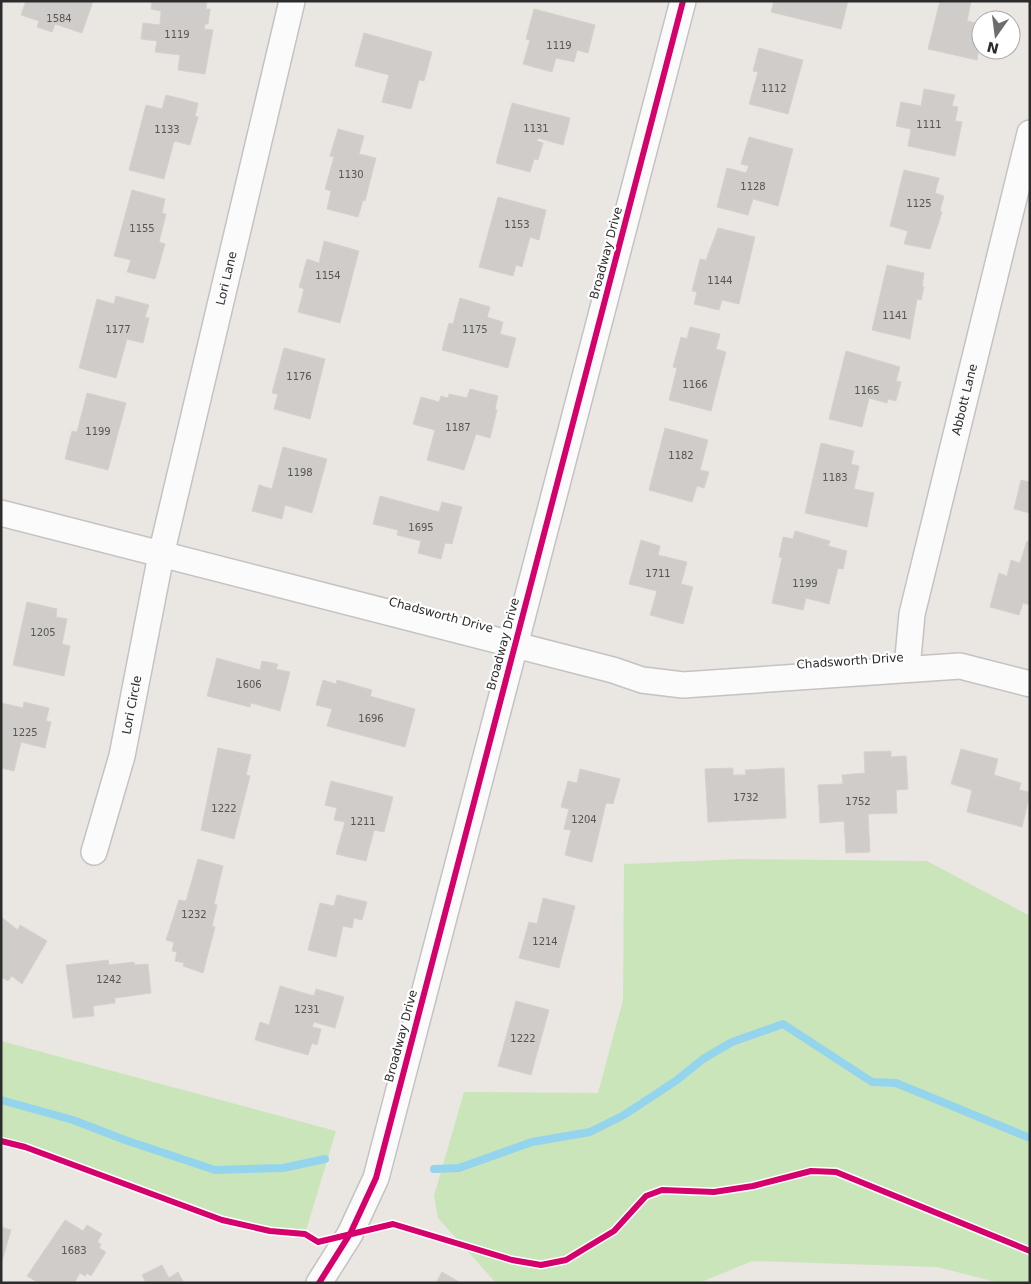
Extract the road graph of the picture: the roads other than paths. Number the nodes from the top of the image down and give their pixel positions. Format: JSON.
{"nodes":[{"id":1,"x":292,"y":1,"type":"edge"},
{"id":2,"x":683,"y":1,"type":"edge"},
{"id":3,"x":1030,"y":133,"type":"edge"},
{"id":4,"x":1,"y":513,"type":"edge"},
{"id":5,"x":161,"y":555,"type":"junction"},
{"id":6,"x":515,"y":645,"type":"junction"},
{"id":7,"x":907,"y":668,"type":"junction"},
{"id":8,"x":1030,"y":684,"type":"edge"},
{"id":9,"x":94,"y":852,"type":"dead end"},
{"id":10,"x":319,"y":1283,"type":"edge"}],
"edges":[{"from":1,"to":5,"type":"street","name":"Lori Lane"},
{"from":2,"to":6,"type":"street","name":"Broadway Drive"},
{"from":3,"to":7,"type":"street","name":"Abbott Lane"},
{"from":4,"to":5,"type":"street","name":"Chadsworth Drive"},
{"from":5,"to":6,"type":"street","name":"Chadsworth Drive"},
{"from":5,"to":9,"type":"street","name":"Lori Circle"},
{"from":6,"to":7,"type":"street","name":"Chadsworth Drive"},
{"from":6,"to":10,"type":"street","name":"Broadway Drive"},
{"from":7,"to":8,"type":"street","name":"Chadsworth Drive"}]}
